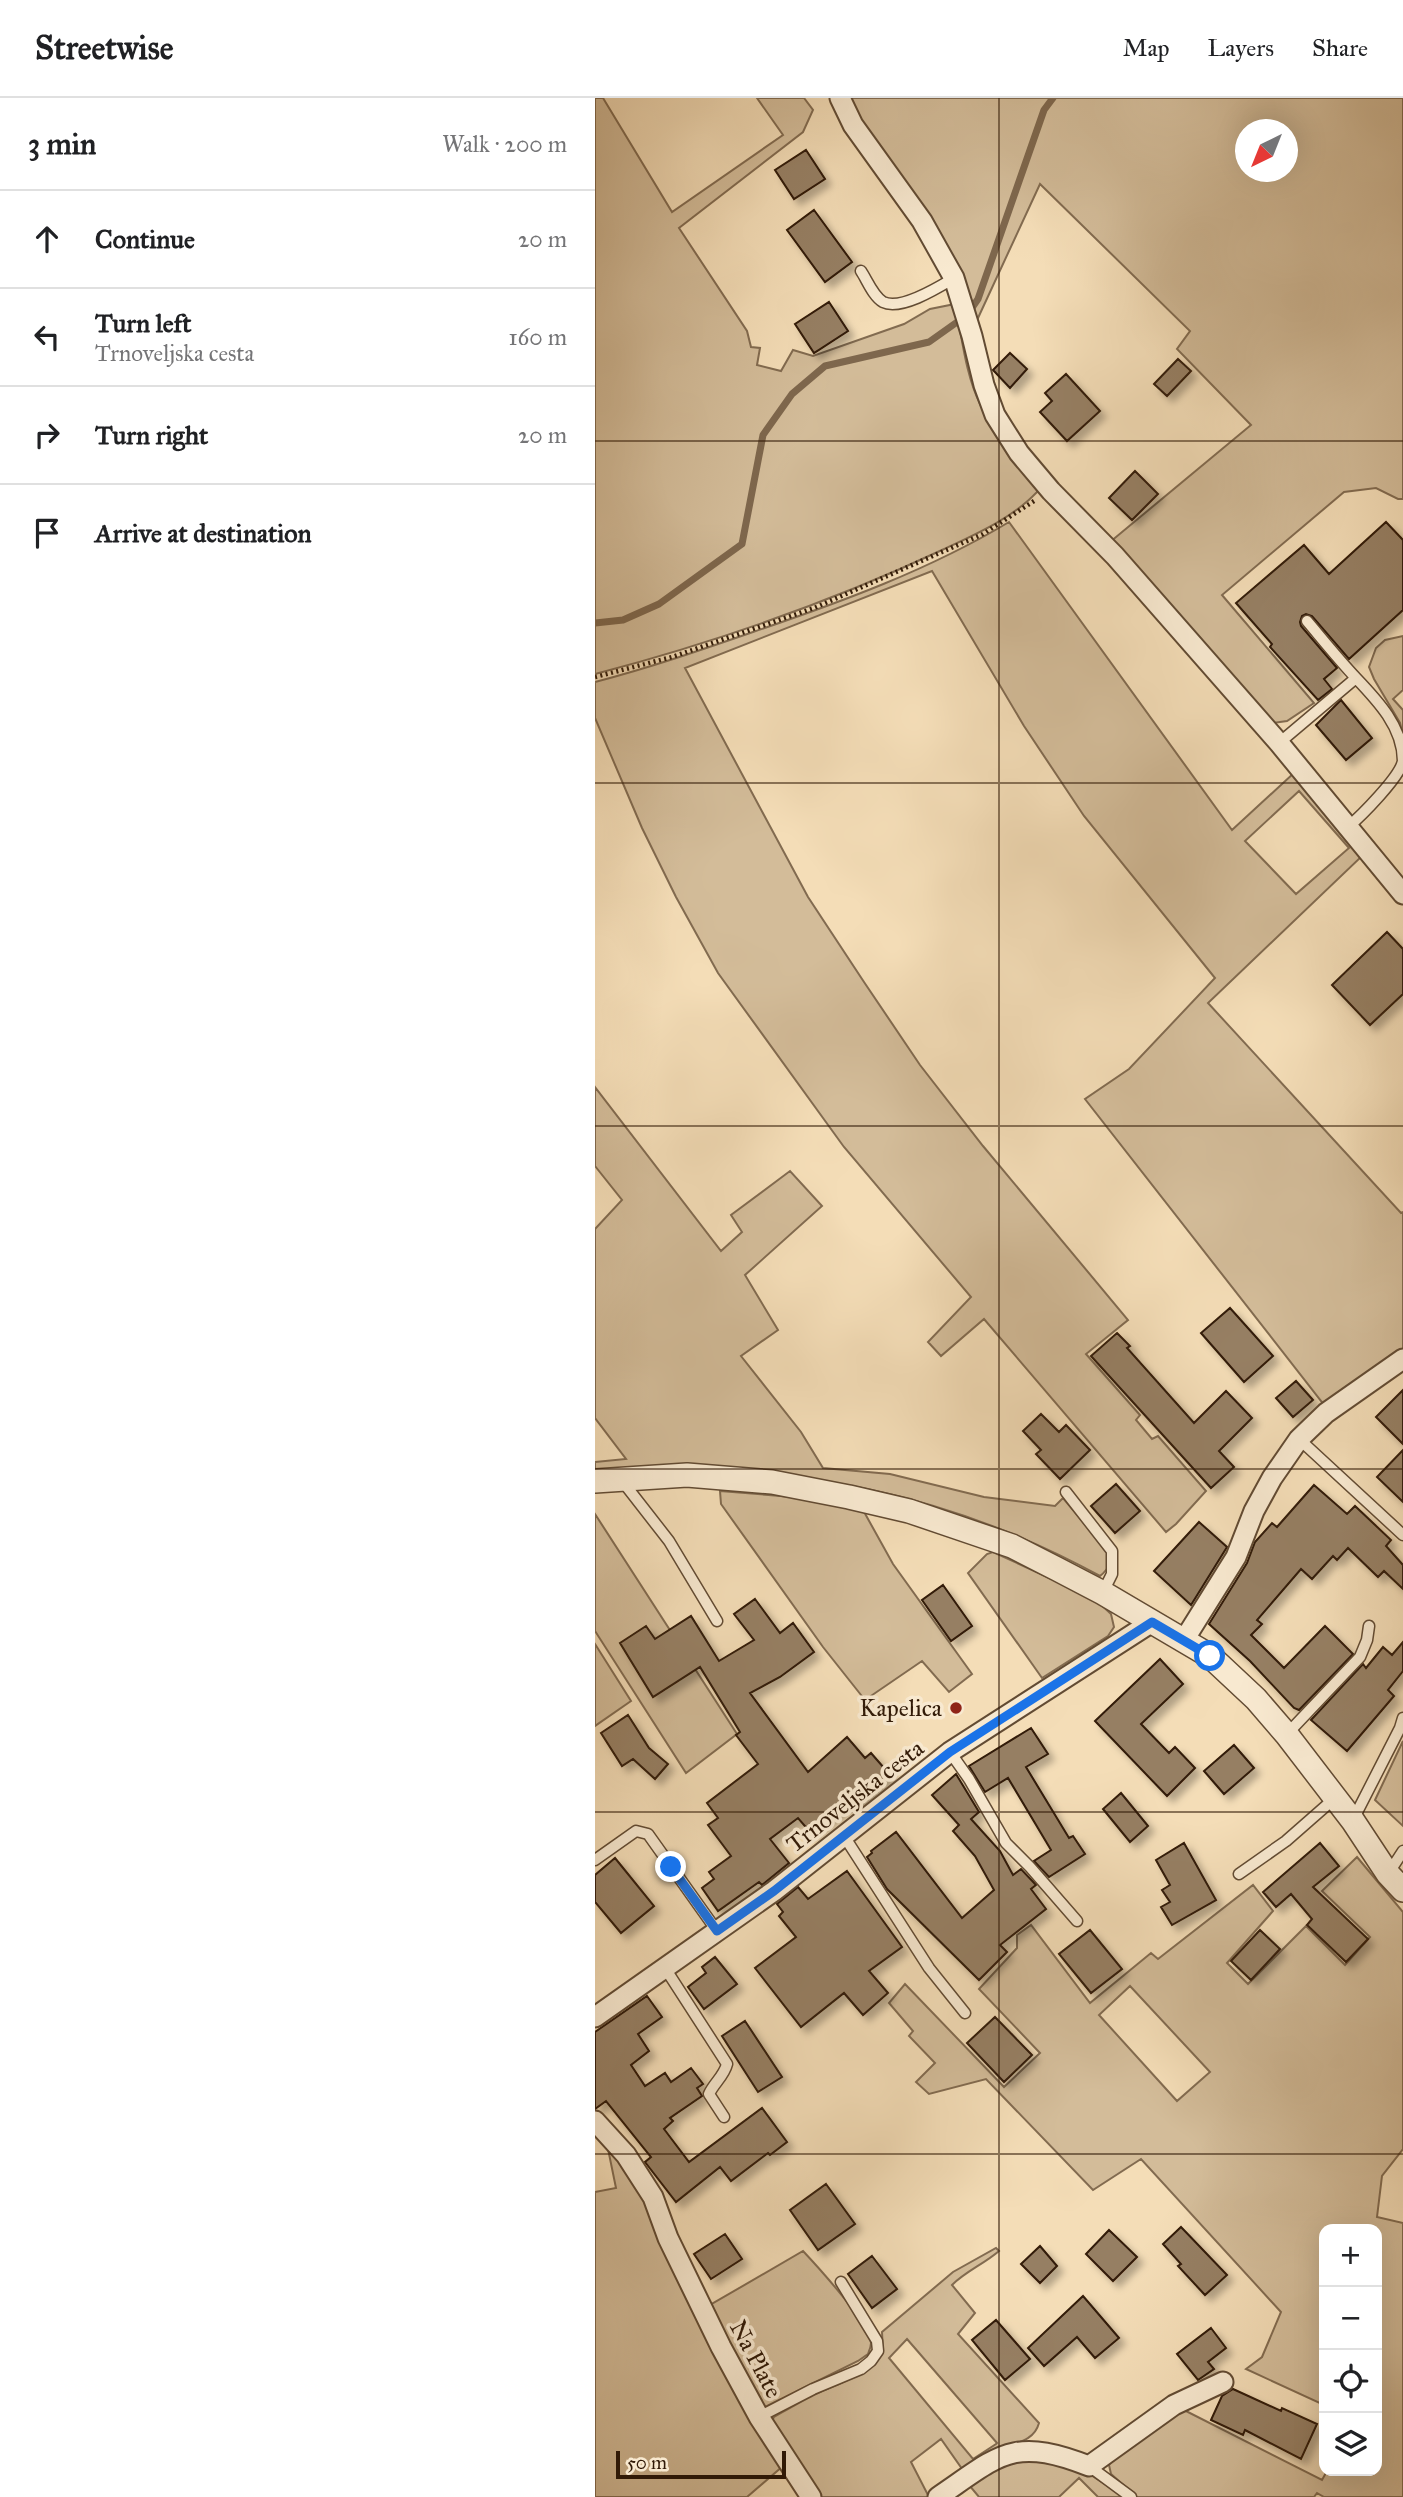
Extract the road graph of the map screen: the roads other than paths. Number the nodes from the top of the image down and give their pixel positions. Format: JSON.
{"nodes":[{"id":1,"x":840,"y":98,"type":"edge"},
{"id":2,"x":861,"y":271,"type":"dead end"},
{"id":3,"x":954,"y":278,"type":"junction"},
{"id":4,"x":1307,"y":621,"type":"dead end"},
{"id":5,"x":1356,"y":678,"type":"junction"},
{"id":6,"x":1279,"y":743,"type":"junction"},
{"id":7,"x":1348,"y":827,"type":"junction"},
{"id":8,"x":1403,"y":894,"type":"edge"},
{"id":9,"x":1403,"y":1359,"type":"edge"},
{"id":10,"x":1300,"y":1439,"type":"junction"},
{"id":11,"x":620,"y":1479,"type":"junction"},
{"id":12,"x":595,"y":1481,"type":"edge"},
{"id":13,"x":1066,"y":1492,"type":"dead end"},
{"id":14,"x":1403,"y":1535,"type":"edge"},
{"id":15,"x":1103,"y":1592,"type":"junction"},
{"id":16,"x":717,"y":1621,"type":"dead end"},
{"id":17,"x":1152,"y":1622,"type":"junction"},
{"id":18,"x":1370,"y":1626,"type":"dead end"},
{"id":19,"x":1184,"y":1640,"type":"junction"},
{"id":20,"x":1403,"y":1714,"type":"edge"},
{"id":21,"x":1287,"y":1735,"type":"junction"},
{"id":22,"x":950,"y":1752,"type":"junction"},
{"id":23,"x":1335,"y":1797,"type":"junction"},
{"id":24,"x":1353,"y":1821,"type":"junction"},
{"id":25,"x":844,"y":1836,"type":"junction"},
{"id":26,"x":1403,"y":1851,"type":"edge"},
{"id":27,"x":595,"y":1860,"type":"edge"},
{"id":28,"x":1239,"y":1874,"type":"dead end"},
{"id":29,"x":1396,"y":1882,"type":"edge"},
{"id":30,"x":1077,"y":1921,"type":"dead end"},
{"id":31,"x":717,"y":1931,"type":"junction"},
{"id":32,"x":665,"y":1968,"type":"junction"},
{"id":33,"x":965,"y":2013,"type":"dead end"},
{"id":34,"x":595,"y":2018,"type":"edge"},
{"id":35,"x":725,"y":2117,"type":"dead end"},
{"id":36,"x":595,"y":2121,"type":"edge"},
{"id":37,"x":841,"y":2282,"type":"dead end"},
{"id":38,"x":1223,"y":2382,"type":"dead end"},
{"id":39,"x":759,"y":2417,"type":"junction"},
{"id":40,"x":1089,"y":2466,"type":"junction"},
{"id":41,"x":811,"y":2497,"type":"edge"},
{"id":42,"x":938,"y":2497,"type":"edge"},
{"id":43,"x":1131,"y":2497,"type":"edge"}],
"edges":[{"from":1,"to":3,"type":"street"},
{"from":2,"to":3,"type":"lane"},
{"from":3,"to":6,"type":"street"},
{"from":4,"to":5,"type":"lane"},
{"from":5,"to":6,"type":"lane"},
{"from":5,"to":7,"type":"lane"},
{"from":6,"to":7,"type":"street"},
{"from":7,"to":8,"type":"street"},
{"from":9,"to":10,"type":"street"},
{"from":10,"to":14,"type":"lane"},
{"from":10,"to":19,"type":"street"},
{"from":11,"to":12,"type":"street"},
{"from":11,"to":15,"type":"street"},
{"from":11,"to":16,"type":"lane"},
{"from":13,"to":15,"type":"lane"},
{"from":15,"to":17,"type":"street"},
{"from":17,"to":19,"type":"street"},
{"from":17,"to":22,"type":"street","name":"Trnoveljska cesta"},
{"from":18,"to":21,"type":"lane"},
{"from":19,"to":21,"type":"street"},
{"from":20,"to":24,"type":"lane"},
{"from":21,"to":23,"type":"street"},
{"from":22,"to":25,"type":"street","name":"Trnoveljska cesta"},
{"from":22,"to":30,"type":"lane"},
{"from":23,"to":24,"type":"street"},
{"from":23,"to":28,"type":"lane"},
{"from":24,"to":29,"type":"street"},
{"from":25,"to":31,"type":"street","name":"Trnoveljska cesta"},
{"from":25,"to":33,"type":"lane"},
{"from":26,"to":29,"type":"lane"},
{"from":27,"to":31,"type":"lane"},
{"from":31,"to":32,"type":"street","name":"Trnoveljska cesta"},
{"from":32,"to":34,"type":"street","name":"Trnoveljska cesta"},
{"from":32,"to":35,"type":"lane"},
{"from":36,"to":39,"type":"street","name":"Na Plate"},
{"from":37,"to":39,"type":"lane"},
{"from":38,"to":40,"type":"street"},
{"from":39,"to":41,"type":"street","name":"Na Plate"},
{"from":40,"to":42,"type":"street"},
{"from":40,"to":43,"type":"lane"}]}
